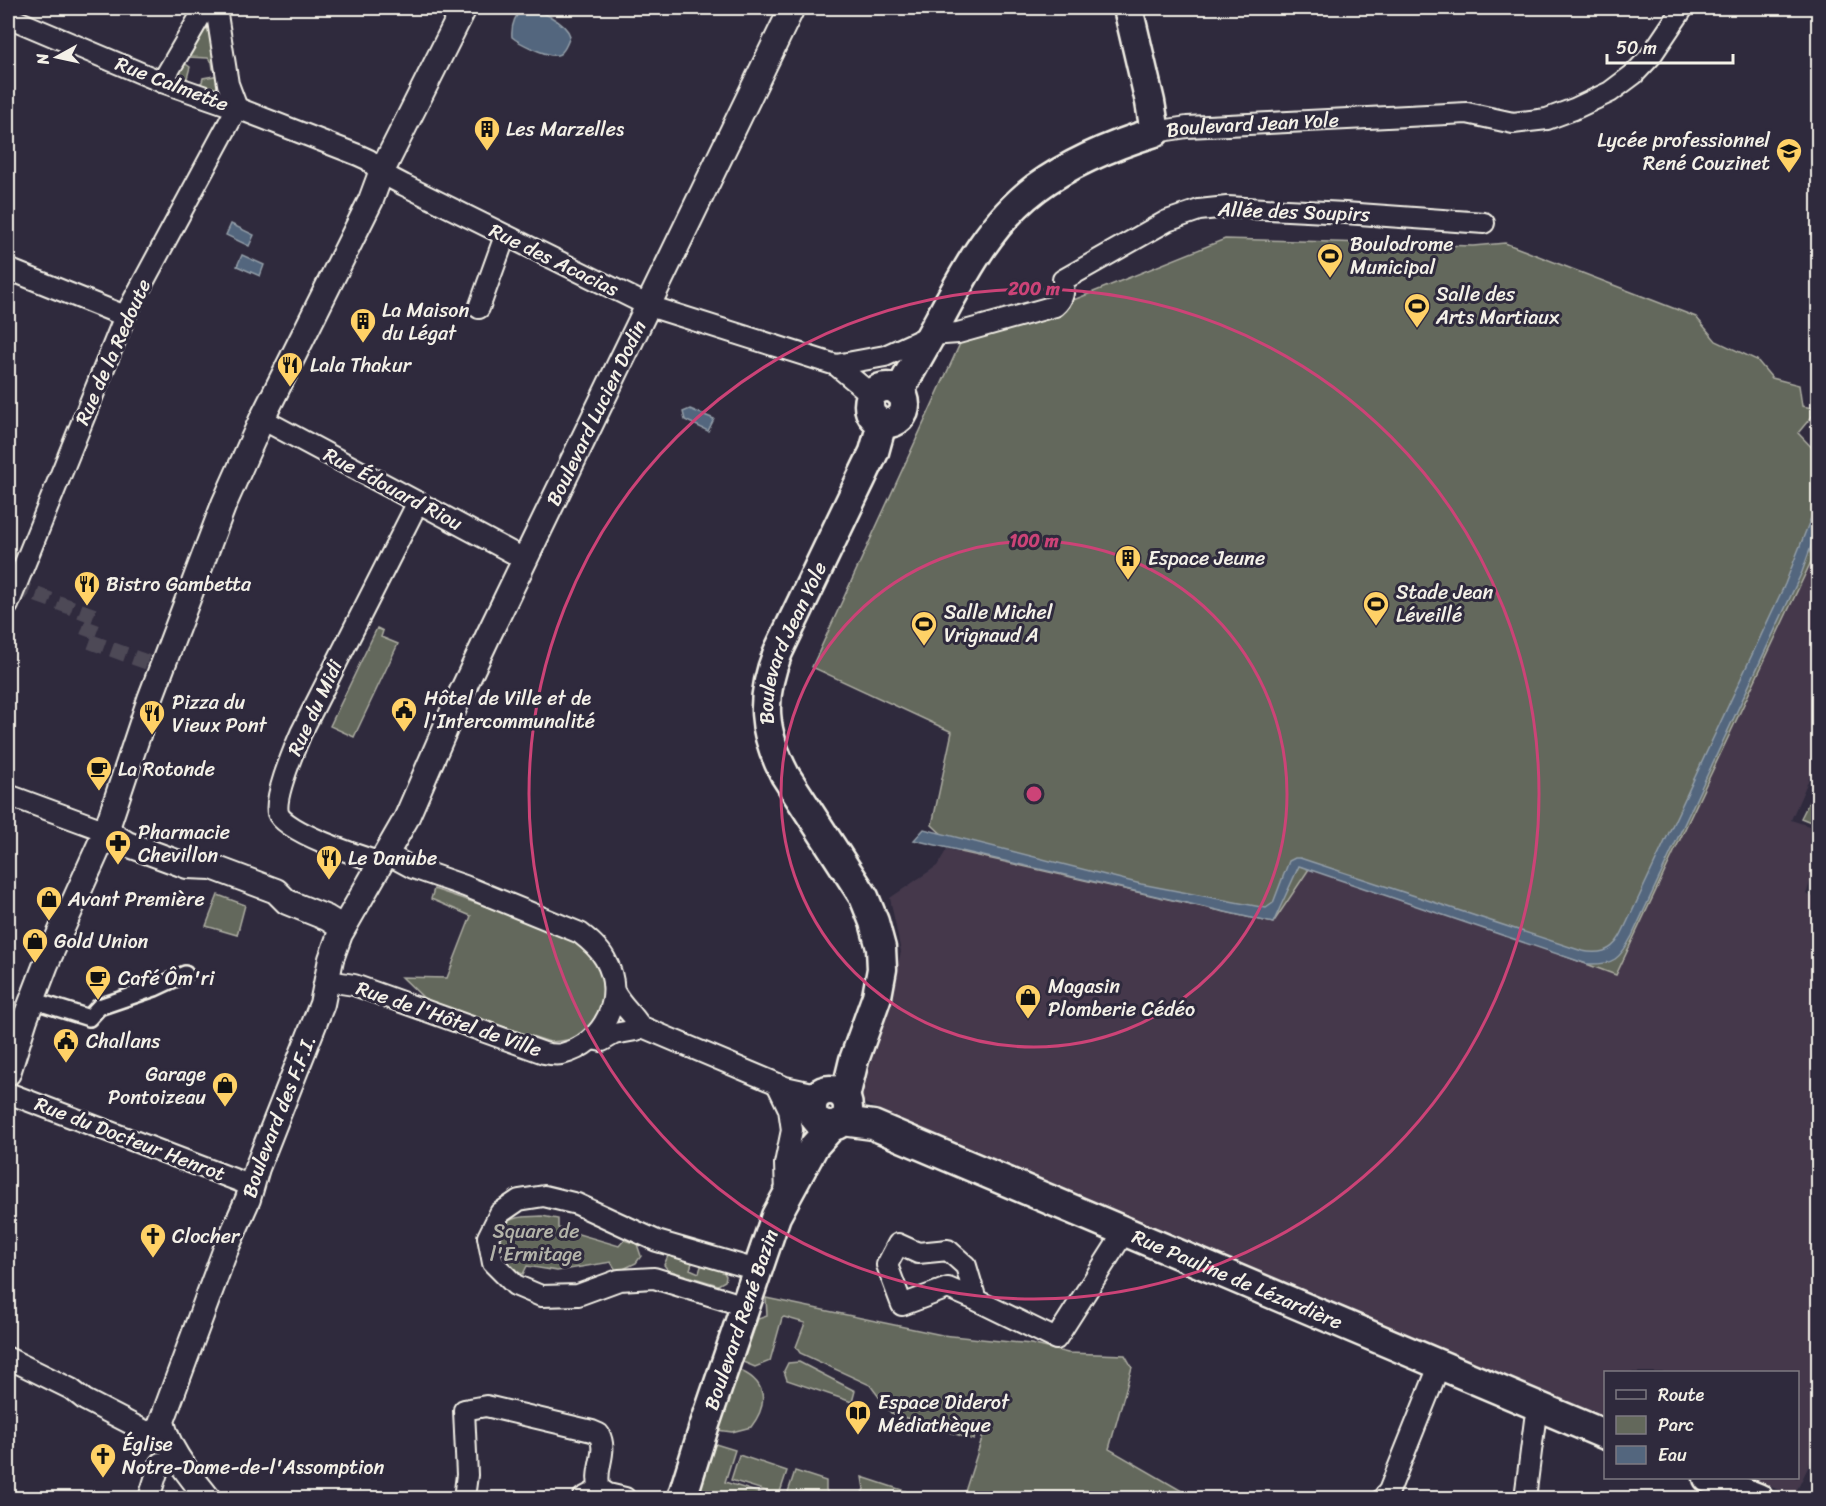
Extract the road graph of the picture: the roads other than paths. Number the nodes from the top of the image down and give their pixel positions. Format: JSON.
{"nodes":[{"id":1,"x":205,"y":8,"type":"edge"},
{"id":2,"x":216,"y":8,"type":"edge"},
{"id":3,"x":464,"y":8,"type":"edge"},
{"id":4,"x":792,"y":8,"type":"edge"},
{"id":5,"x":1128,"y":8,"type":"edge"},
{"id":6,"x":1683,"y":8,"type":"edge"},
{"id":7,"x":8,"y":17,"type":"edge"},
{"id":8,"x":162,"y":82,"type":"junction"},
{"id":9,"x":237,"y":108,"type":"junction"},
{"id":10,"x":1155,"y":132,"type":"junction"},
{"id":11,"x":381,"y":172,"type":"junction"},
{"id":12,"x":1484,"y":223,"type":"dead end"},
{"id":13,"x":505,"y":236,"type":"junction"},
{"id":14,"x":8,"y":269,"type":"edge"},
{"id":15,"x":649,"y":306,"type":"junction"},
{"id":16,"x":479,"y":308,"type":"dead end"},
{"id":17,"x":125,"y":316,"type":"junction"},
{"id":18,"x":931,"y":335,"type":"junction"},
{"id":19,"x":836,"y":365,"type":"junction"},
{"id":20,"x":886,"y":394,"type":"junction"},
{"id":21,"x":262,"y":419,"type":"junction"},
{"id":22,"x":418,"y":502,"type":"junction"},
{"id":23,"x":524,"y":559,"type":"junction"},
{"id":24,"x":8,"y":605,"type":"edge"},
{"id":25,"x":8,"y":795,"type":"edge"},
{"id":26,"x":106,"y":831,"type":"junction"},
{"id":27,"x":380,"y":866,"type":"junction"},
{"id":28,"x":343,"y":928,"type":"junction"},
{"id":29,"x":185,"y":974,"type":"dead end"},
{"id":30,"x":328,"y":981,"type":"junction"},
{"id":31,"x":615,"y":993,"type":"junction"},
{"id":32,"x":32,"y":1000,"type":"junction"},
{"id":33,"x":640,"y":1026,"type":"junction"},
{"id":34,"x":592,"y":1039,"type":"junction"},
{"id":35,"x":8,"y":1073,"type":"edge"},
{"id":36,"x":781,"y":1086,"type":"junction"},
{"id":37,"x":8,"y":1093,"type":"edge"},
{"id":38,"x":833,"y":1113,"type":"junction"},
{"id":39,"x":252,"y":1186,"type":"junction"},
{"id":40,"x":786,"y":1196,"type":"junction"},
{"id":41,"x":1125,"y":1231,"type":"junction"},
{"id":42,"x":757,"y":1270,"type":"junction"},
{"id":43,"x":976,"y":1300,"type":"junction"},
{"id":44,"x":745,"y":1306,"type":"junction"},
{"id":45,"x":8,"y":1358,"type":"edge"},
{"id":46,"x":1440,"y":1364,"type":"junction"},
{"id":47,"x":1539,"y":1407,"type":"junction"},
{"id":48,"x":154,"y":1426,"type":"junction"},
{"id":49,"x":1604,"y":1435,"type":"edge"},
{"id":50,"x":169,"y":1462,"type":"junction"},
{"id":51,"x":1710,"y":1479,"type":"edge"},
{"id":52,"x":591,"y":1494,"type":"edge"},
{"id":53,"x":149,"y":1498,"type":"edge"},
{"id":54,"x":208,"y":1498,"type":"edge"},
{"id":55,"x":464,"y":1498,"type":"edge"},
{"id":56,"x":625,"y":1498,"type":"edge"},
{"id":57,"x":682,"y":1498,"type":"edge"},
{"id":58,"x":1383,"y":1498,"type":"edge"},
{"id":59,"x":1525,"y":1498,"type":"edge"},
{"id":60,"x":1758,"y":1498,"type":"edge"}],
"edges":[{"from":1,"to":8,"type":"street"},
{"from":2,"to":9,"type":"street"},
{"from":3,"to":11,"type":"street"},
{"from":4,"to":15,"type":"street","name":"Boulevard Lucien Dodin"},
{"from":5,"to":10,"type":"main road"},
{"from":6,"to":10,"type":"street","name":"Boulevard Jean Yole"},
{"from":7,"to":8,"type":"street","name":"Rue Calmette"},
{"from":8,"to":9,"type":"street","name":"Rue Calmette"},
{"from":9,"to":11,"type":"street","name":"Rue Calmette"},
{"from":9,"to":17,"type":"street","name":"Rue de la Redoute"},
{"from":10,"to":18,"type":"main road","name":"Boulevard Jean Yole"},
{"from":11,"to":13,"type":"street","name":"Rue des Acacias"},
{"from":11,"to":21,"type":"street"},
{"from":12,"to":18,"type":"street","name":"Allée des Soupirs"},
{"from":13,"to":15,"type":"street","name":"Rue des Acacias"},
{"from":13,"to":16,"type":"street"},
{"from":14,"to":17,"type":"street"},
{"from":15,"to":19,"type":"street","name":"Rue des Acacias"},
{"from":15,"to":23,"type":"street","name":"Boulevard Lucien Dodin"},
{"from":17,"to":24,"type":"street","name":"Rue de la Redoute"},
{"from":18,"to":19,"type":"street","name":"Rue des Acacias"},
{"from":18,"to":20,"type":"main road","name":"Boulevard Jean Yole"},
{"from":19,"to":20,"type":"street","name":"Rue des Acacias"},
{"from":20,"to":38,"type":"main road","name":"Boulevard Jean Yole"},
{"from":21,"to":22,"type":"street","name":"Rue Édouard Riou"},
{"from":21,"to":26,"type":"street"},
{"from":22,"to":23,"type":"street","name":"Rue Édouard Riou"},
{"from":22,"to":27,"type":"street","name":"Rue du Midi"},
{"from":23,"to":27,"type":"street","name":"Boulevard Lucien Dodin"},
{"from":25,"to":26,"type":"street"},
{"from":26,"to":28,"type":"street"},
{"from":26,"to":32,"type":"street"},
{"from":27,"to":28,"type":"street","name":"Boulevard des F.F.I."},
{"from":27,"to":31,"type":"street"},
{"from":28,"to":30,"type":"street","name":"Boulevard des F.F.I."},
{"from":29,"to":32,"type":"street"},
{"from":30,"to":34,"type":"street","name":"Rue de l'Hôtel de Ville"},
{"from":30,"to":39,"type":"street","name":"Boulevard des F.F.I."},
{"from":31,"to":33,"type":"street","name":"Rue Pauline de Lézardière"},
{"from":31,"to":34,"type":"street","name":"Rue de l'Hôtel de Ville"},
{"from":32,"to":35,"type":"street"},
{"from":33,"to":34,"type":"street"},
{"from":33,"to":36,"type":"street","name":"Rue Pauline de Lézardière"},
{"from":36,"to":38,"type":"street","name":"Rue Pauline de Lézardière"},
{"from":36,"to":40,"type":"street"},
{"from":37,"to":39,"type":"street","name":"Rue du Docteur Henrot"},
{"from":38,"to":40,"type":"main road","name":"Boulevard René Bazin"},
{"from":38,"to":41,"type":"main road","name":"Rue Pauline de Lézardière"},
{"from":39,"to":48,"type":"street","name":"Boulevard des F.F.I."},
{"from":40,"to":42,"type":"main road","name":"Boulevard René Bazin"},
{"from":41,"to":43,"type":"street"},
{"from":41,"to":46,"type":"main road","name":"Rue Pauline de Lézardière"},
{"from":42,"to":44,"type":"main road","name":"Boulevard René Bazin"},
{"from":42,"to":44,"type":"street"},
{"from":43,"to":43,"type":"street"},
{"from":44,"to":57,"type":"main road","name":"Boulevard René Bazin"},
{"from":45,"to":48,"type":"street"},
{"from":46,"to":47,"type":"main road","name":"Rue Pauline de Lézardière"},
{"from":46,"to":58,"type":"street"},
{"from":47,"to":49,"type":"main road","name":"Rue Pauline de Lézardière"},
{"from":47,"to":59,"type":"street"},
{"from":48,"to":50,"type":"street"},
{"from":50,"to":53,"type":"street"},
{"from":50,"to":54,"type":"street"},
{"from":51,"to":60,"type":"main road"},
{"from":52,"to":55,"type":"street"},
{"from":52,"to":56,"type":"street"}]}
